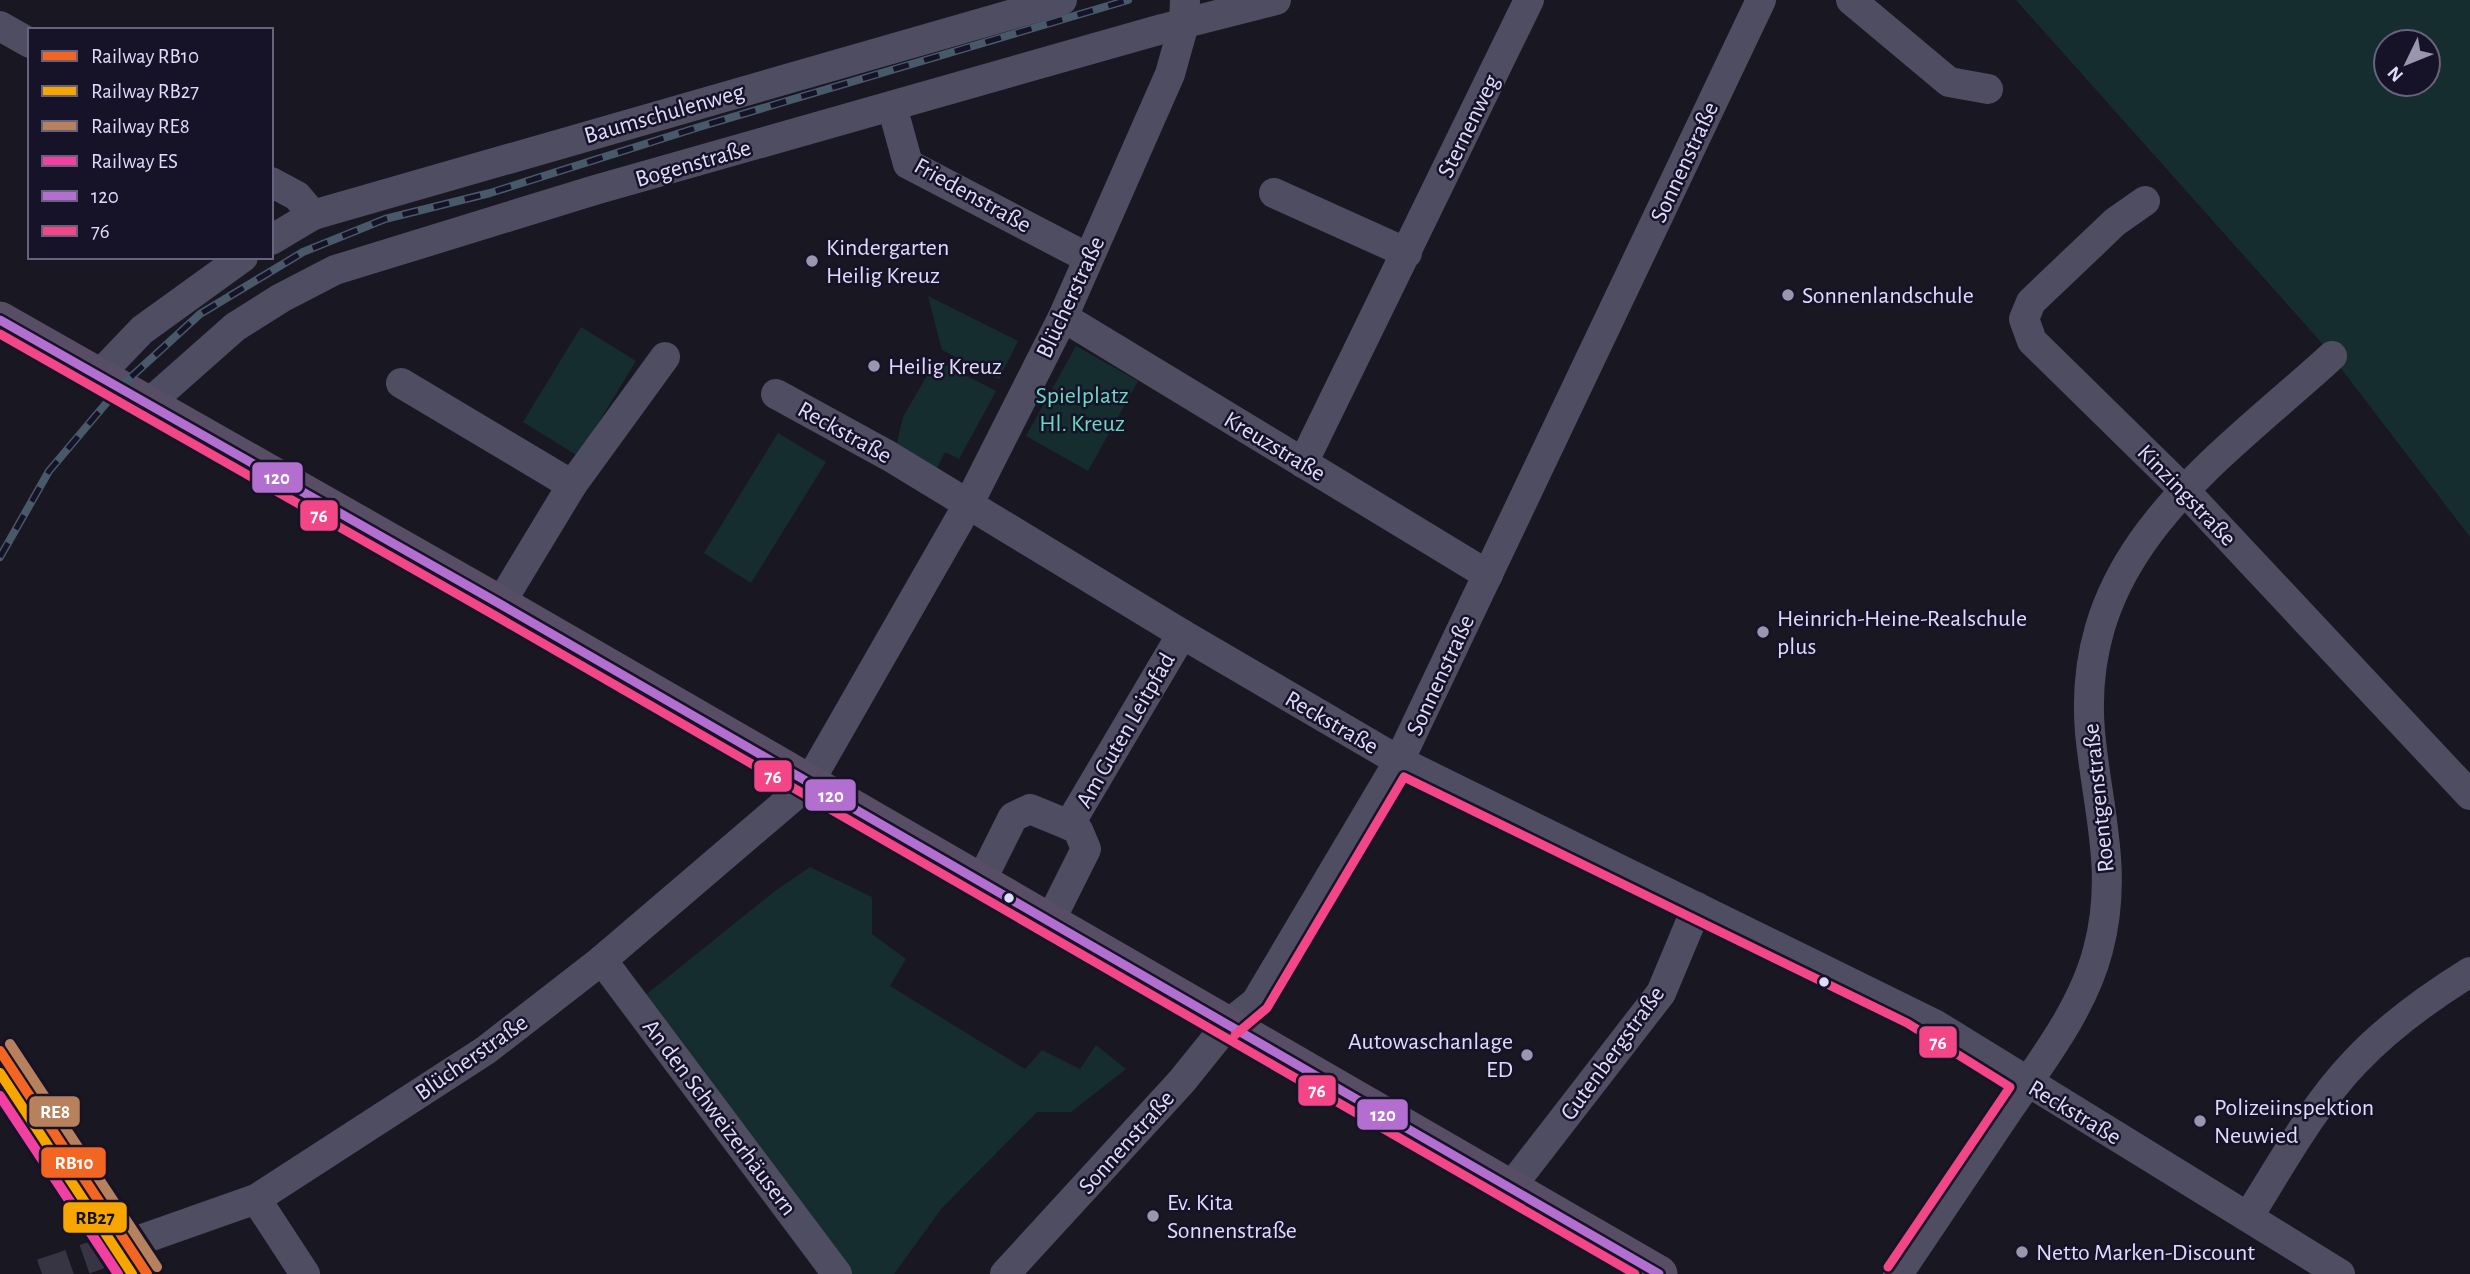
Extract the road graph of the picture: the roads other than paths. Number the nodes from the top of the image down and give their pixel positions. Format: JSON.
{"nodes":[{"id":1,"x":1062,"y":0,"type":"edge"},
{"id":2,"x":1276,"y":0,"type":"edge"},
{"id":3,"x":1529,"y":0,"type":"edge"},
{"id":4,"x":1761,"y":0,"type":"edge"},
{"id":5,"x":1851,"y":0,"type":"edge"},
{"id":6,"x":1185,"y":12,"type":"edge"},
{"id":7,"x":0,"y":26,"type":"edge"},
{"id":8,"x":28,"y":42,"type":"edge"},
{"id":9,"x":1988,"y":89,"type":"dead end"},
{"id":10,"x":892,"y":106,"type":"junction"},
{"id":11,"x":273,"y":182,"type":"edge"},
{"id":12,"x":1274,"y":193,"type":"dead end"},
{"id":13,"x":2145,"y":201,"type":"dead end"},
{"id":14,"x":313,"y":215,"type":"junction"},
{"id":15,"x":273,"y":239,"type":"edge"},
{"id":16,"x":1406,"y":253,"type":"junction"},
{"id":17,"x":1088,"y":258,"type":"junction"},
{"id":18,"x":240,"y":259,"type":"edge"},
{"id":19,"x":1063,"y":317,"type":"junction"},
{"id":20,"x":0,"y":320,"type":"edge"},
{"id":21,"x":2332,"y":356,"type":"dead end"},
{"id":22,"x":665,"y":357,"type":"dead end"},
{"id":23,"x":98,"y":376,"type":"junction"},
{"id":24,"x":401,"y":383,"type":"dead end"},
{"id":25,"x":776,"y":394,"type":"dead end"},
{"id":26,"x":148,"y":404,"type":"junction"},
{"id":27,"x":1303,"y":463,"type":"junction"},
{"id":28,"x":572,"y":485,"type":"junction"},
{"id":29,"x":2185,"y":491,"type":"junction"},
{"id":30,"x":969,"y":503,"type":"junction"},
{"id":31,"x":1488,"y":575,"type":"junction"},
{"id":32,"x":500,"y":604,"type":"junction"},
{"id":33,"x":1182,"y":634,"type":"junction"},
{"id":34,"x":1399,"y":761,"type":"junction"},
{"id":35,"x":808,"y":784,"type":"junction"},
{"id":36,"x":2470,"y":795,"type":"edge"},
{"id":37,"x":1069,"y":825,"type":"junction"},
{"id":38,"x":980,"y":883,"type":"junction"},
{"id":39,"x":1697,"y":906,"type":"junction"},
{"id":40,"x":1049,"y":923,"type":"junction"},
{"id":41,"x":602,"y":960,"type":"junction"},
{"id":42,"x":2470,"y":972,"type":"edge"},
{"id":43,"x":1227,"y":1025,"type":"junction"},
{"id":44,"x":2027,"y":1083,"type":"junction"},
{"id":45,"x":1510,"y":1188,"type":"junction"},
{"id":46,"x":256,"y":1199,"type":"junction"},
{"id":47,"x":2248,"y":1217,"type":"junction"},
{"id":48,"x":137,"y":1241,"type":"tunnel mouth"},
{"id":49,"x":304,"y":1274,"type":"edge"},
{"id":50,"x":838,"y":1274,"type":"edge"},
{"id":51,"x":1005,"y":1274,"type":"edge"},
{"id":52,"x":1659,"y":1274,"type":"edge"},
{"id":53,"x":1898,"y":1274,"type":"edge"},
{"id":54,"x":2340,"y":1274,"type":"edge"}],
"edges":[{"from":1,"to":14,"type":"street","name":"Baumschulenweg"},
{"from":2,"to":6,"type":"street","name":"Bogenstraße"},
{"from":3,"to":16,"type":"street","name":"Sternenweg"},
{"from":4,"to":31,"type":"street","name":"Sonnenstraße"},
{"from":5,"to":9,"type":"street"},
{"from":6,"to":10,"type":"street","name":"Bogenstraße"},
{"from":6,"to":17,"type":"street","name":"Blücherstraße"},
{"from":7,"to":8,"type":"street"},
{"from":10,"to":17,"type":"street","name":"Friedenstraße"},
{"from":10,"to":26,"type":"street","name":"Bogenstraße"},
{"from":11,"to":14,"type":"street"},
{"from":12,"to":16,"type":"street"},
{"from":13,"to":29,"type":"street","name":"Kinzingstraße"},
{"from":14,"to":15,"type":"street","name":"Baumschulenweg"},
{"from":16,"to":27,"type":"street","name":"Sternenweg"},
{"from":17,"to":19,"type":"street","name":"Blücherstraße"},
{"from":18,"to":23,"type":"street"},
{"from":19,"to":27,"type":"street","name":"Kreuzstraße"},
{"from":19,"to":30,"type":"street","name":"Blücherstraße"},
{"from":20,"to":23,"type":"main road"},
{"from":21,"to":29,"type":"street","name":"Roentgenstraße"},
{"from":22,"to":28,"type":"street"},
{"from":23,"to":26,"type":"main road"},
{"from":24,"to":28,"type":"street"},
{"from":25,"to":30,"type":"street","name":"Reckstraße"},
{"from":26,"to":32,"type":"main road"},
{"from":27,"to":31,"type":"street","name":"Kreuzstraße"},
{"from":28,"to":32,"type":"street"},
{"from":29,"to":36,"type":"street","name":"Kinzingstraße"},
{"from":29,"to":44,"type":"street","name":"Roentgenstraße"},
{"from":30,"to":33,"type":"street","name":"Reckstraße"},
{"from":30,"to":35,"type":"street","name":"Blücherstraße"},
{"from":31,"to":34,"type":"street","name":"Sonnenstraße"},
{"from":32,"to":35,"type":"main road"},
{"from":33,"to":34,"type":"street","name":"Reckstraße"},
{"from":33,"to":37,"type":"street","name":"Am Guten Leitpfad"},
{"from":34,"to":39,"type":"street","name":"Reckstraße"},
{"from":34,"to":43,"type":"street","name":"Sonnenstraße"},
{"from":35,"to":38,"type":"main road"},
{"from":35,"to":41,"type":"street","name":"Blücherstraße"},
{"from":37,"to":38,"type":"street","name":"Am Guten Leitpfad"},
{"from":37,"to":40,"type":"street","name":"Am Guten Leitpfad"},
{"from":38,"to":40,"type":"main road"},
{"from":39,"to":44,"type":"street","name":"Reckstraße"},
{"from":39,"to":45,"type":"street","name":"Gutenbergstraße"},
{"from":40,"to":43,"type":"main road"},
{"from":41,"to":46,"type":"street","name":"Blücherstraße"},
{"from":41,"to":50,"type":"street","name":"An den Schweizerhäusern"},
{"from":42,"to":47,"type":"street"},
{"from":43,"to":45,"type":"main road"},
{"from":43,"to":51,"type":"street","name":"Sonnenstraße"},
{"from":44,"to":47,"type":"street","name":"Reckstraße"},
{"from":44,"to":53,"type":"street","name":"Roentgenstraße"},
{"from":45,"to":52,"type":"main road"},
{"from":46,"to":48,"type":"street","name":"Blücherstraße"},
{"from":46,"to":49,"type":"street"},
{"from":47,"to":54,"type":"street","name":"Reckstraße"}]}
